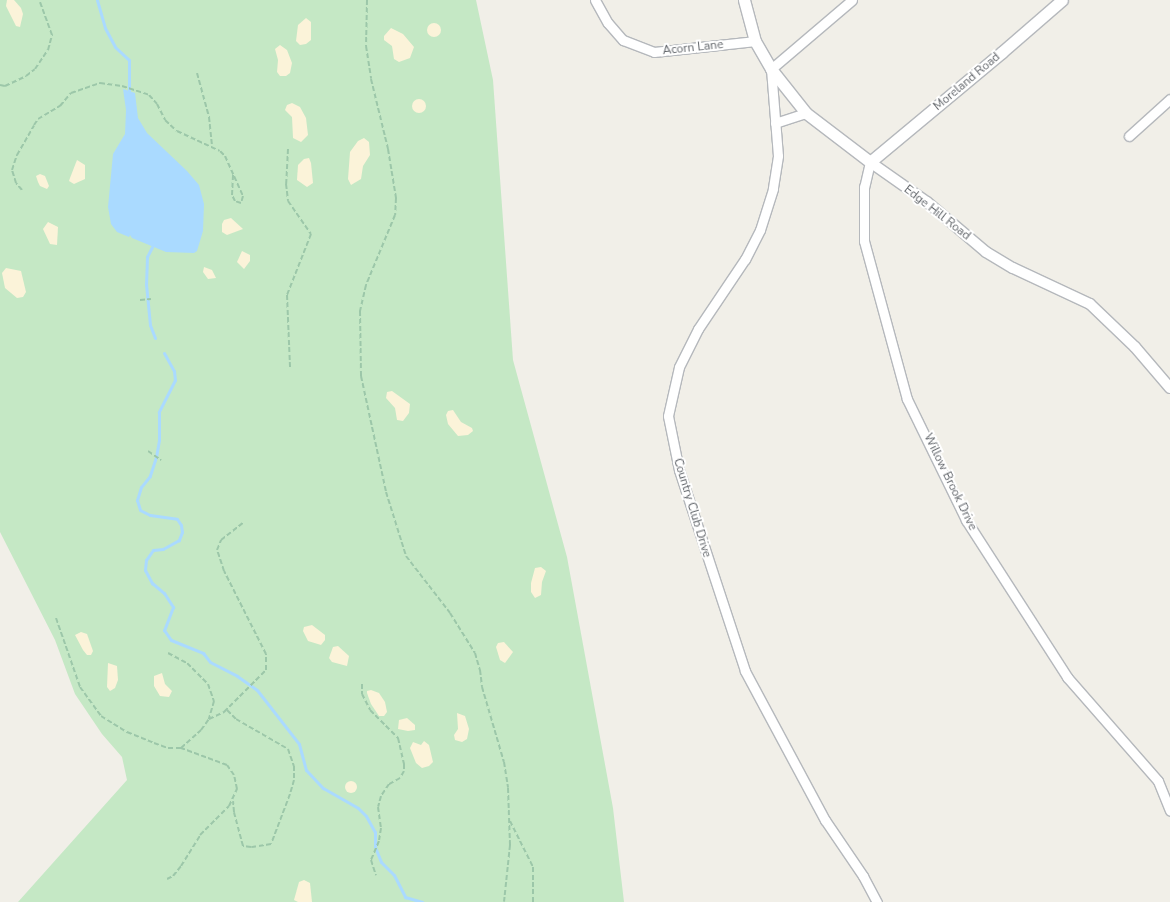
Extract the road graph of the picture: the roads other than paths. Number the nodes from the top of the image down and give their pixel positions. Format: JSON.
{"nodes":[{"id":1,"x":595,"y":0,"type":"edge"},
{"id":2,"x":744,"y":0,"type":"edge"},
{"id":3,"x":852,"y":0,"type":"edge"},
{"id":4,"x":1062,"y":0,"type":"edge"},
{"id":5,"x":755,"y":41,"type":"junction"},
{"id":6,"x":771,"y":69,"type":"junction"},
{"id":7,"x":1170,"y":99,"type":"edge"},
{"id":8,"x":806,"y":114,"type":"junction"},
{"id":9,"x":775,"y":123,"type":"junction"},
{"id":10,"x":1128,"y":136,"type":"dead end"},
{"id":11,"x":870,"y":162,"type":"junction"},
{"id":12,"x":1170,"y":388,"type":"edge"},
{"id":13,"x":1170,"y":811,"type":"edge"},
{"id":14,"x":877,"y":902,"type":"edge"}],
"edges":[{"from":1,"to":5,"type":"street","name":"Acorn Lane"},
{"from":2,"to":5,"type":"main road","name":"Edge Hill Road"},
{"from":3,"to":6,"type":"street"},
{"from":4,"to":11,"type":"main road","name":"Moreland Road"},
{"from":5,"to":6,"type":"main road","name":"Edge Hill Road"},
{"from":6,"to":8,"type":"main road","name":"Edge Hill Road"},
{"from":6,"to":9,"type":"street","name":"Country Club Drive"},
{"from":7,"to":10,"type":"street"},
{"from":8,"to":9,"type":"street"},
{"from":8,"to":11,"type":"main road","name":"Edge Hill Road"},
{"from":9,"to":14,"type":"street","name":"Country Club Drive"},
{"from":11,"to":12,"type":"street","name":"Edge Hill Road"},
{"from":11,"to":13,"type":"street","name":"Willow Brook Drive"}]}
